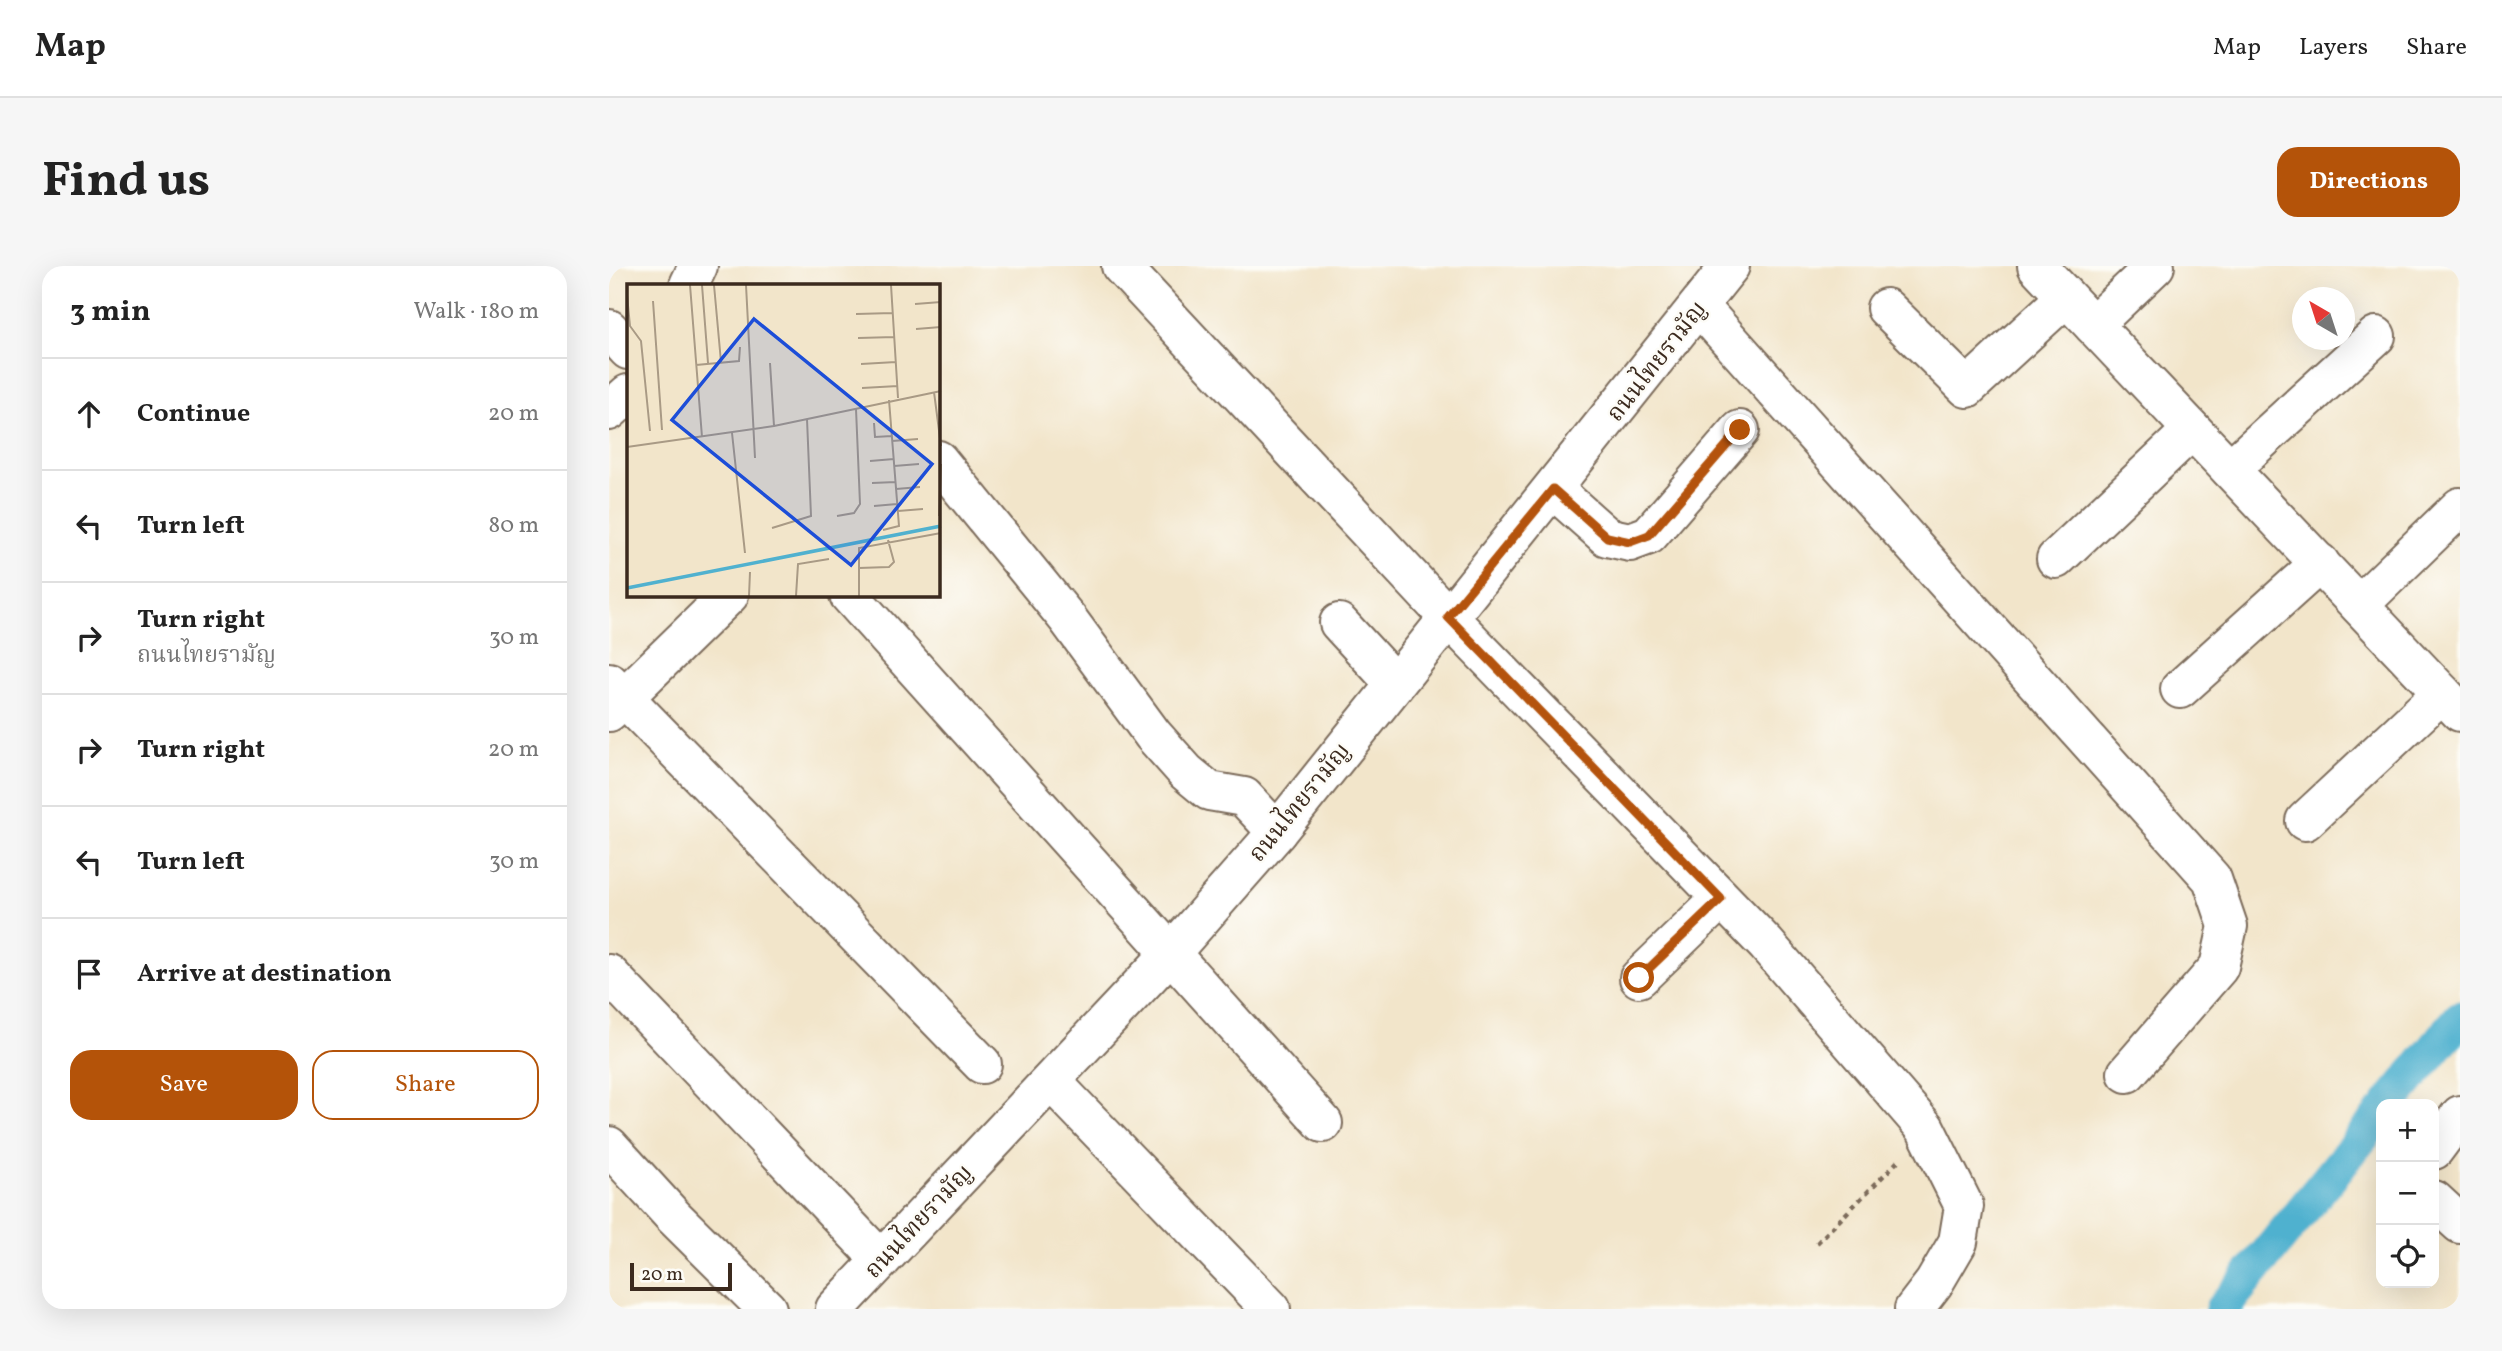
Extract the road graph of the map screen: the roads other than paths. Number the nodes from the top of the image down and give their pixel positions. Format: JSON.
{"nodes":[{"id":1,"x":698,"y":266,"type":"edge"},
{"id":2,"x":1121,"y":266,"type":"edge"},
{"id":3,"x":1730,"y":266,"type":"edge"},
{"id":4,"x":2037,"y":266,"type":"edge"},
{"id":5,"x":2155,"y":266,"type":"edge"},
{"id":6,"x":689,"y":284,"type":"edge"},
{"id":7,"x":2066,"y":297,"type":"junction"},
{"id":8,"x":1700,"y":307,"type":"junction"},
{"id":9,"x":1886,"y":308,"type":"dead end"},
{"id":10,"x":2093,"y":325,"type":"junction"},
{"id":11,"x":609,"y":330,"type":"edge"},
{"id":12,"x":2376,"y":336,"type":"dead end"},
{"id":13,"x":627,"y":349,"type":"edge"},
{"id":14,"x":627,"y":395,"type":"edge"},
{"id":15,"x":609,"y":411,"type":"edge"},
{"id":16,"x":1740,"y":430,"type":"dead end"},
{"id":17,"x":2192,"y":430,"type":"junction"},
{"id":18,"x":940,"y":462,"type":"edge"},
{"id":19,"x":2230,"y":469,"type":"junction"},
{"id":20,"x":1553,"y":489,"type":"junction"},
{"id":21,"x":2460,"y":507,"type":"edge"},
{"id":22,"x":2056,"y":559,"type":"dead end"},
{"id":23,"x":2320,"y":563,"type":"junction"},
{"id":24,"x":727,"y":597,"type":"edge"},
{"id":25,"x":851,"y":597,"type":"edge"},
{"id":26,"x":2359,"y":605,"type":"junction"},
{"id":27,"x":1448,"y":617,"type":"junction"},
{"id":28,"x":1339,"y":623,"type":"dead end"},
{"id":29,"x":1395,"y":684,"type":"junction"},
{"id":30,"x":2180,"y":689,"type":"dead end"},
{"id":31,"x":614,"y":697,"type":"edge"},
{"id":32,"x":2451,"y":702,"type":"edge"},
{"id":33,"x":2305,"y":821,"type":"dead end"},
{"id":34,"x":1277,"y":832,"type":"junction"},
{"id":35,"x":1721,"y":899,"type":"junction"},
{"id":36,"x":1170,"y":954,"type":"junction"},
{"id":37,"x":609,"y":974,"type":"edge"},
{"id":38,"x":1639,"y":978,"type":"dead end"},
{"id":39,"x":982,"y":1064,"type":"dead end"},
{"id":40,"x":2127,"y":1073,"type":"dead end"},
{"id":41,"x":1051,"y":1081,"type":"junction"},
{"id":42,"x":2460,"y":1115,"type":"edge"},
{"id":43,"x":1323,"y":1123,"type":"dead end"},
{"id":44,"x":2439,"y":1143,"type":"edge"},
{"id":45,"x":609,"y":1146,"type":"edge"},
{"id":46,"x":2439,"y":1204,"type":"edge"},
{"id":47,"x":2460,"y":1224,"type":"edge"},
{"id":48,"x":881,"y":1260,"type":"junction"},
{"id":49,"x":767,"y":1309,"type":"edge"},
{"id":50,"x":835,"y":1309,"type":"edge"},
{"id":51,"x":1271,"y":1309,"type":"edge"},
{"id":52,"x":1914,"y":1309,"type":"edge"}],
"edges":[{"from":1,"to":6,"type":"street"},
{"from":2,"to":27,"type":"street"},
{"from":3,"to":8,"type":"street","name":"ถนนไทยรามัญ"},
{"from":4,"to":7,"type":"street"},
{"from":5,"to":10,"type":"street"},
{"from":7,"to":9,"type":"street"},
{"from":7,"to":10,"type":"street"},
{"from":8,"to":20,"type":"street","name":"ถนนไทยรามัญ"},
{"from":8,"to":40,"type":"street"},
{"from":10,"to":17,"type":"street"},
{"from":11,"to":13,"type":"street"},
{"from":12,"to":19,"type":"street"},
{"from":14,"to":15,"type":"street"},
{"from":16,"to":20,"type":"street"},
{"from":17,"to":19,"type":"street"},
{"from":17,"to":22,"type":"street"},
{"from":18,"to":34,"type":"street"},
{"from":19,"to":23,"type":"street"},
{"from":20,"to":27,"type":"street","name":"ถนนไทยรามัญ"},
{"from":21,"to":26,"type":"street"},
{"from":23,"to":26,"type":"street"},
{"from":23,"to":30,"type":"street"},
{"from":24,"to":31,"type":"street"},
{"from":25,"to":36,"type":"street"},
{"from":26,"to":32,"type":"street"},
{"from":27,"to":29,"type":"street","name":"ถนนไทยรามัญ"},
{"from":27,"to":35,"type":"street"},
{"from":28,"to":29,"type":"street"},
{"from":29,"to":34,"type":"street","name":"ถนนไทยรามัญ"},
{"from":31,"to":39,"type":"street"},
{"from":32,"to":33,"type":"street"},
{"from":34,"to":36,"type":"street","name":"ถนนไทยรามัญ"},
{"from":35,"to":38,"type":"street"},
{"from":35,"to":52,"type":"street"},
{"from":36,"to":41,"type":"street","name":"ถนนไทยรามัญ"},
{"from":36,"to":43,"type":"street"},
{"from":37,"to":48,"type":"street"},
{"from":41,"to":48,"type":"street","name":"ถนนไทยรามัญ"},
{"from":41,"to":51,"type":"street"},
{"from":42,"to":44,"type":"street"},
{"from":45,"to":49,"type":"street"},
{"from":46,"to":47,"type":"street"},
{"from":48,"to":50,"type":"street","name":"ถนนไทยรามัญ"}]}
